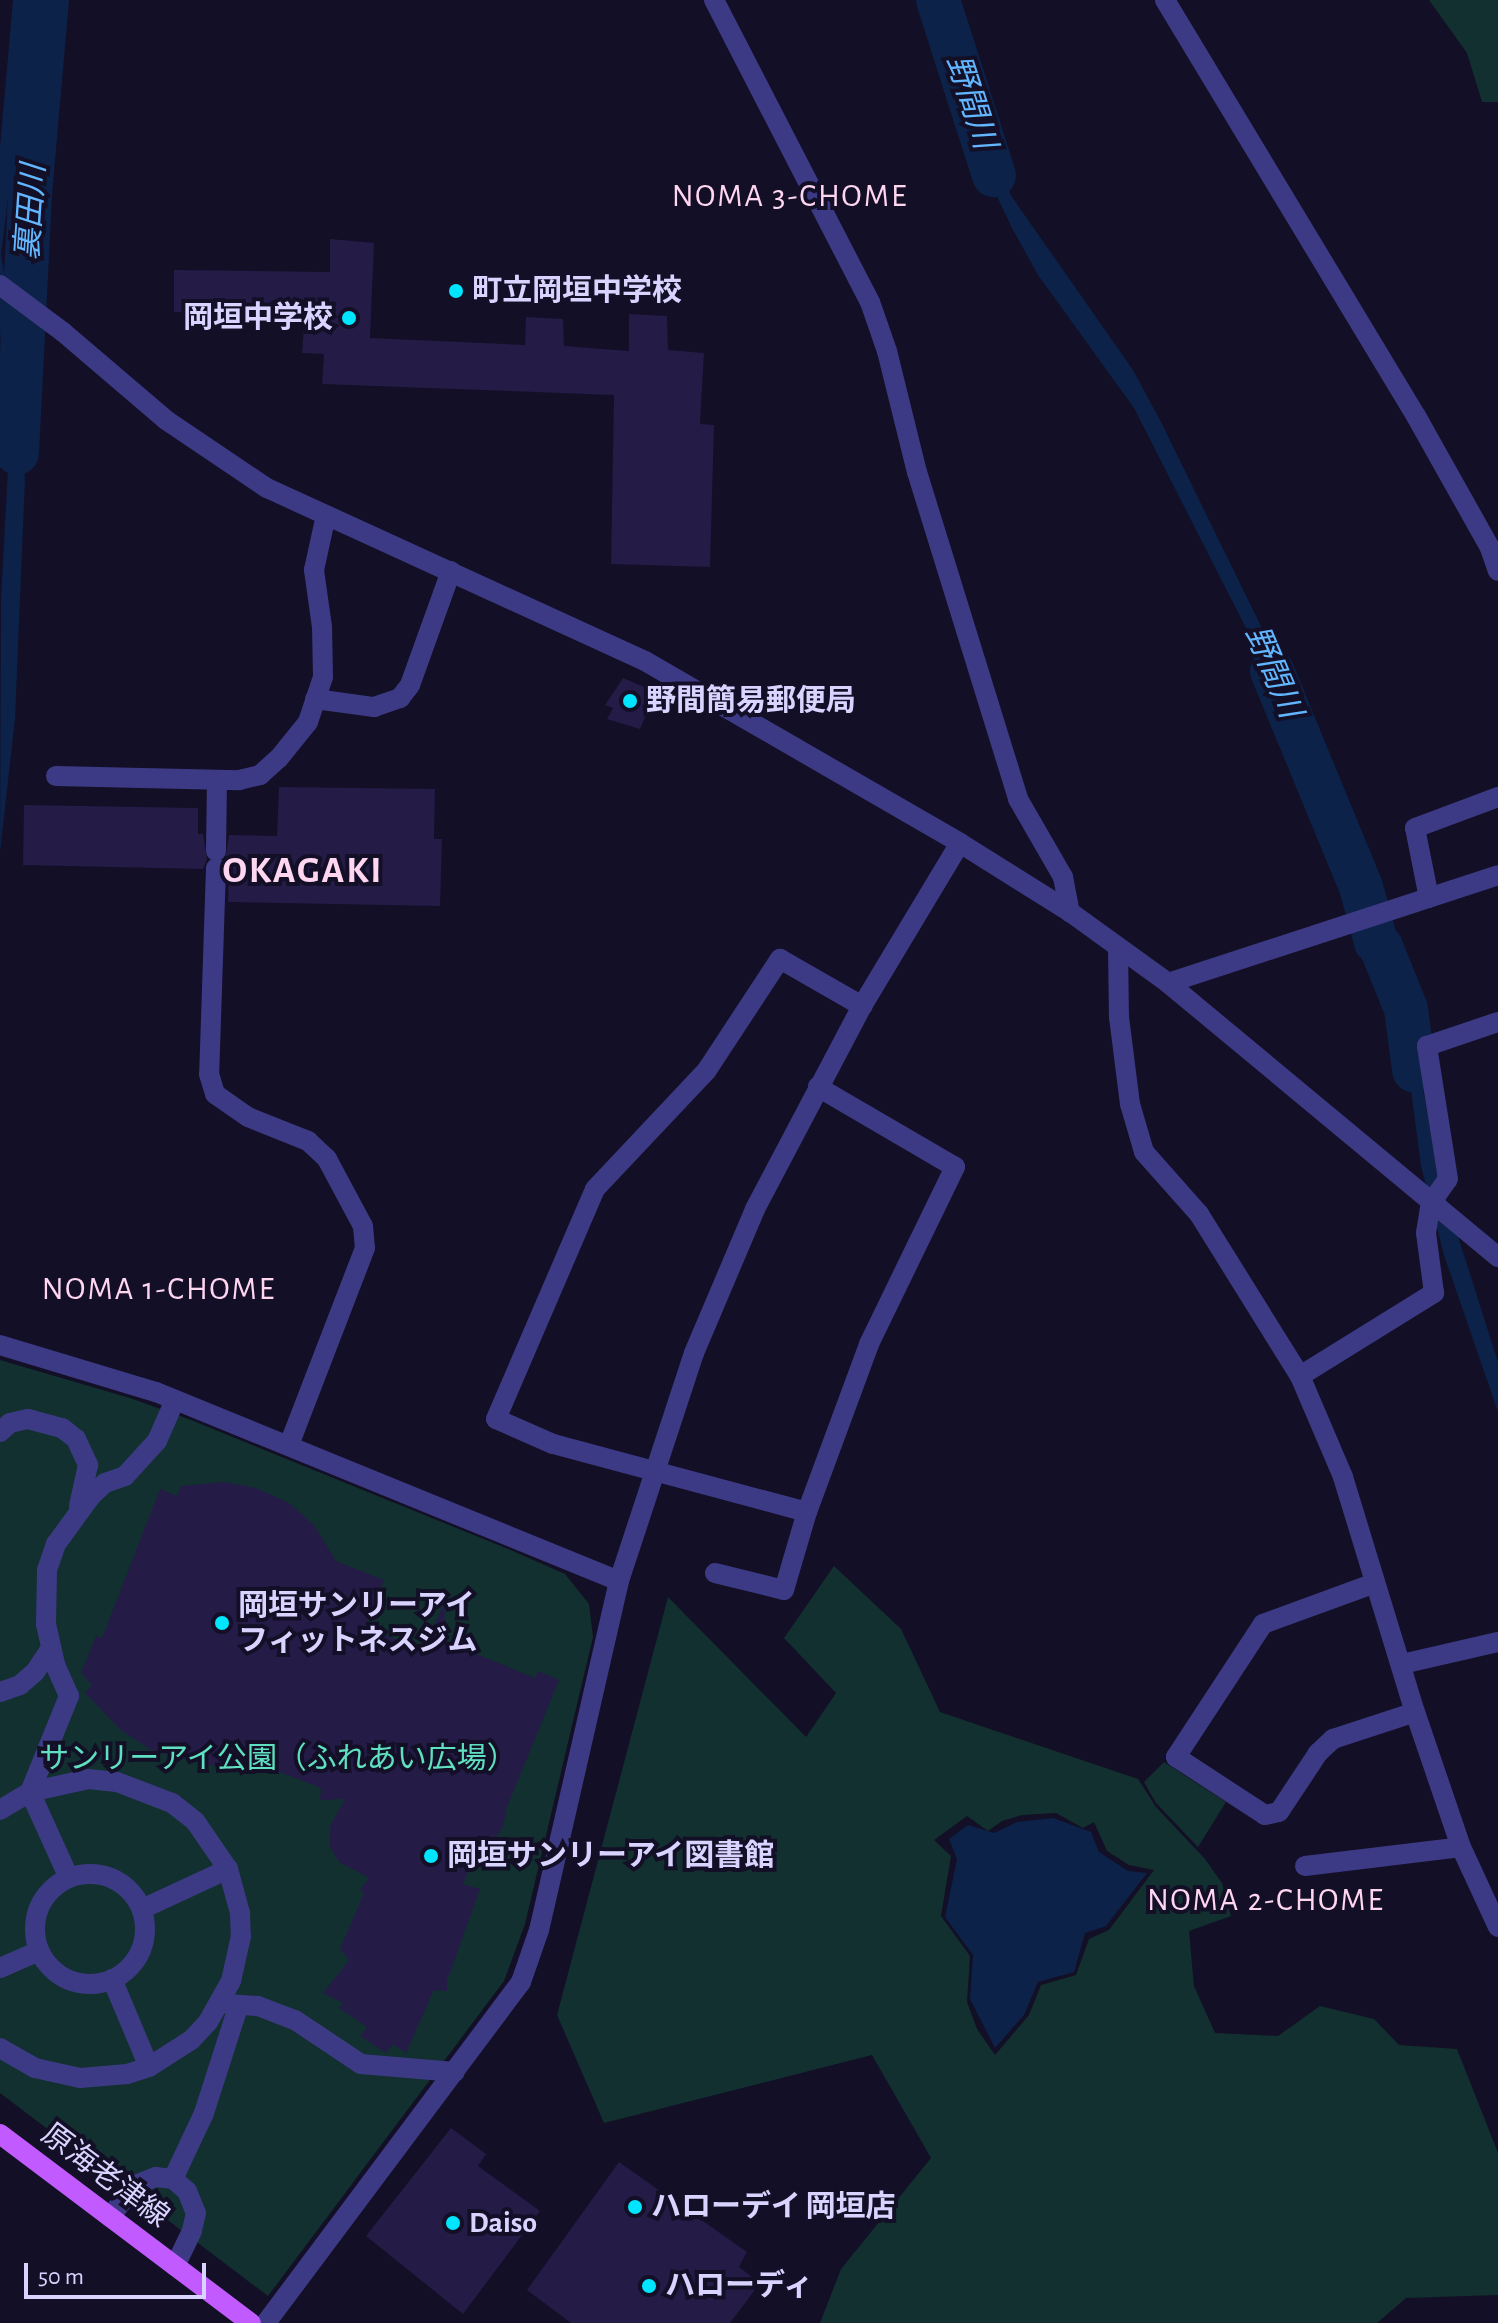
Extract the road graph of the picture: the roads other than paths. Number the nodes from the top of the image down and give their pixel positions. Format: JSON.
{"nodes":[{"id":1,"x":714,"y":0,"type":"edge"},
{"id":2,"x":1165,"y":0,"type":"edge"},
{"id":3,"x":0,"y":285,"type":"edge"},
{"id":4,"x":326,"y":515,"type":"junction"},
{"id":5,"x":451,"y":571,"type":"junction"},
{"id":6,"x":1498,"y":571,"type":"edge"},
{"id":7,"x":315,"y":699,"type":"junction"},
{"id":8,"x":56,"y":776,"type":"dead end"},
{"id":9,"x":217,"y":780,"type":"junction"},
{"id":10,"x":1498,"y":797,"type":"edge"},
{"id":11,"x":960,"y":843,"type":"junction"},
{"id":12,"x":1498,"y":875,"type":"edge"},
{"id":13,"x":1429,"y":898,"type":"junction"},
{"id":14,"x":1070,"y":912,"type":"junction"},
{"id":15,"x":1118,"y":947,"type":"junction"},
{"id":16,"x":1168,"y":983,"type":"junction"},
{"id":17,"x":862,"y":1006,"type":"junction"},
{"id":18,"x":1498,"y":1022,"type":"edge"},
{"id":19,"x":818,"y":1087,"type":"junction"},
{"id":20,"x":1431,"y":1203,"type":"junction"},
{"id":21,"x":1498,"y":1257,"type":"edge"},
{"id":22,"x":0,"y":1345,"type":"edge"},
{"id":23,"x":1300,"y":1376,"type":"junction"},
{"id":24,"x":175,"y":1400,"type":"junction"},
{"id":25,"x":0,"y":1432,"type":"edge"},
{"id":26,"x":289,"y":1445,"type":"junction"},
{"id":27,"x":653,"y":1470,"type":"junction"},
{"id":28,"x":807,"y":1512,"type":"junction"},
{"id":29,"x":76,"y":1513,"type":"junction"},
{"id":30,"x":715,"y":1573,"type":"dead end"},
{"id":31,"x":619,"y":1581,"type":"junction"},
{"id":32,"x":1375,"y":1583,"type":"junction"},
{"id":33,"x":1498,"y":1642,"type":"edge"},
{"id":34,"x":51,"y":1648,"type":"junction"},
{"id":35,"x":1402,"y":1664,"type":"junction"},
{"id":36,"x":0,"y":1692,"type":"edge"},
{"id":37,"x":1415,"y":1712,"type":"junction"},
{"id":38,"x":30,"y":1792,"type":"junction"},
{"id":39,"x":0,"y":1810,"type":"edge"},
{"id":40,"x":1461,"y":1847,"type":"junction"},
{"id":41,"x":1305,"y":1866,"type":"dead end"},
{"id":42,"x":228,"y":1869,"type":"junction"},
{"id":43,"x":69,"y":1878,"type":"junction"},
{"id":44,"x":142,"y":1909,"type":"junction"},
{"id":45,"x":1498,"y":1927,"type":"edge"},
{"id":46,"x":39,"y":1951,"type":"junction"},
{"id":47,"x":0,"y":1968,"type":"edge"},
{"id":48,"x":112,"y":1979,"type":"junction"},
{"id":49,"x":230,"y":2004,"type":"junction"},
{"id":50,"x":0,"y":2048,"type":"edge"},
{"id":51,"x":149,"y":2067,"type":"junction"},
{"id":52,"x":455,"y":2072,"type":"junction"},
{"id":53,"x":0,"y":2134,"type":"edge"},
{"id":54,"x":173,"y":2179,"type":"junction"},
{"id":55,"x":110,"y":2217,"type":"junction"},
{"id":56,"x":175,"y":2266,"type":"junction"},
{"id":57,"x":251,"y":2323,"type":"edge"},
{"id":58,"x":266,"y":2323,"type":"edge"}],
"edges":[{"from":1,"to":14,"type":"street"},
{"from":2,"to":6,"type":"street"},
{"from":3,"to":4,"type":"street"},
{"from":4,"to":5,"type":"street"},
{"from":4,"to":7,"type":"street"},
{"from":5,"to":7,"type":"street"},
{"from":5,"to":11,"type":"street"},
{"from":7,"to":9,"type":"street"},
{"from":8,"to":9,"type":"street"},
{"from":9,"to":26,"type":"street"},
{"from":10,"to":13,"type":"street"},
{"from":11,"to":14,"type":"street"},
{"from":11,"to":17,"type":"street"},
{"from":12,"to":13,"type":"street"},
{"from":13,"to":16,"type":"street"},
{"from":14,"to":15,"type":"street"},
{"from":15,"to":16,"type":"street"},
{"from":15,"to":23,"type":"street"},
{"from":16,"to":20,"type":"street"},
{"from":17,"to":19,"type":"street"},
{"from":17,"to":27,"type":"street"},
{"from":18,"to":20,"type":"street"},
{"from":19,"to":27,"type":"street"},
{"from":19,"to":28,"type":"street"},
{"from":20,"to":21,"type":"street"},
{"from":20,"to":23,"type":"street"},
{"from":22,"to":24,"type":"street"},
{"from":23,"to":32,"type":"street"},
{"from":24,"to":26,"type":"street"},
{"from":24,"to":29,"type":"street"},
{"from":25,"to":29,"type":"street"},
{"from":26,"to":31,"type":"street"},
{"from":27,"to":28,"type":"street"},
{"from":27,"to":31,"type":"street"},
{"from":28,"to":30,"type":"street"},
{"from":29,"to":34,"type":"street"},
{"from":31,"to":52,"type":"street"},
{"from":32,"to":35,"type":"street"},
{"from":32,"to":37,"type":"street"},
{"from":33,"to":35,"type":"street"},
{"from":34,"to":36,"type":"street"},
{"from":34,"to":38,"type":"street"},
{"from":35,"to":37,"type":"street"},
{"from":37,"to":40,"type":"street"},
{"from":38,"to":39,"type":"street"},
{"from":38,"to":42,"type":"street"},
{"from":38,"to":43,"type":"street"},
{"from":40,"to":41,"type":"street"},
{"from":40,"to":45,"type":"street"},
{"from":42,"to":44,"type":"street"},
{"from":42,"to":49,"type":"street"},
{"from":43,"to":44,"type":"street"},
{"from":43,"to":46,"type":"street"},
{"from":44,"to":48,"type":"street"},
{"from":46,"to":47,"type":"street"},
{"from":46,"to":48,"type":"street"},
{"from":48,"to":51,"type":"street"},
{"from":49,"to":51,"type":"street"},
{"from":49,"to":52,"type":"street"},
{"from":49,"to":54,"type":"street"},
{"from":50,"to":51,"type":"street"},
{"from":52,"to":58,"type":"street"},
{"from":53,"to":55,"type":"main road","name":"原海老津線"},
{"from":54,"to":55,"type":"street"},
{"from":54,"to":56,"type":"street"},
{"from":55,"to":56,"type":"main road","name":"原海老津線"},
{"from":56,"to":57,"type":"main road","name":"原海老津線"}]}
